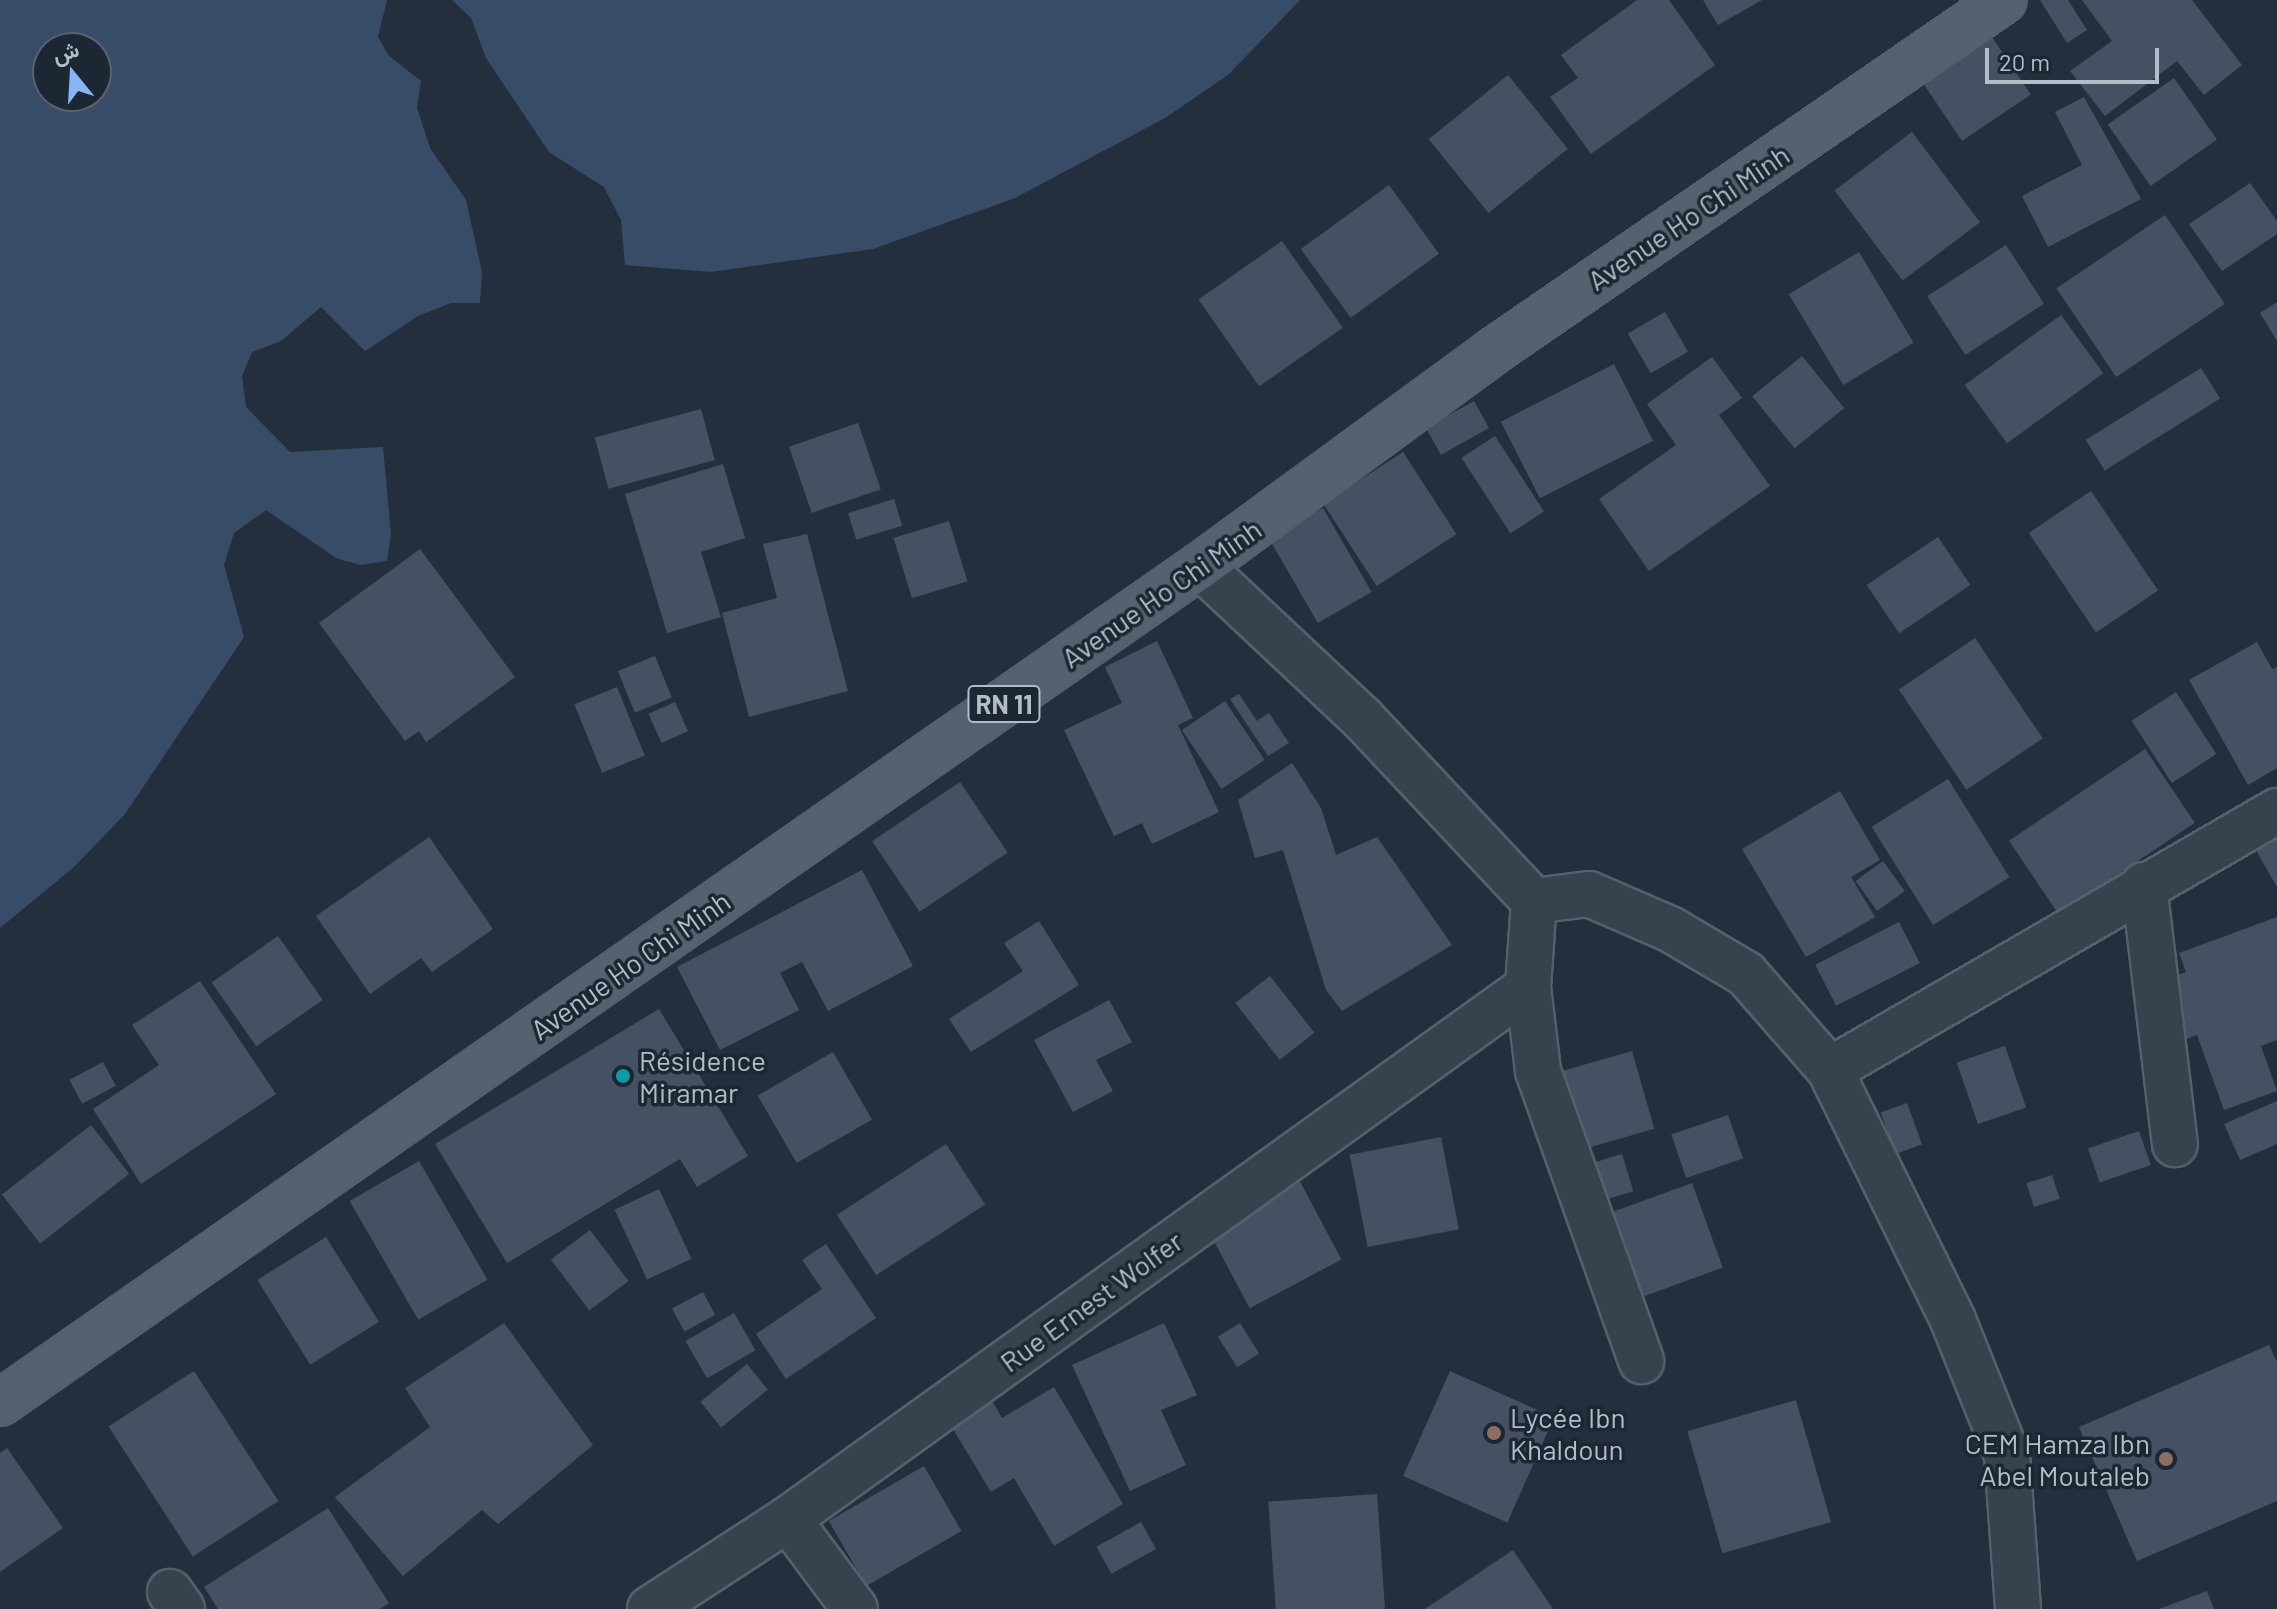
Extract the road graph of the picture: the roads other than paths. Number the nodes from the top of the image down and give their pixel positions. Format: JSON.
{"nodes":[{"id":1,"x":2004,"y":0,"type":"edge"},
{"id":2,"x":1200,"y":566,"type":"junction"},
{"id":3,"x":2277,"y":811,"type":"edge"},
{"id":4,"x":2144,"y":885,"type":"junction"},
{"id":5,"x":1534,"y":901,"type":"junction"},
{"id":6,"x":1528,"y":987,"type":"junction"},
{"id":7,"x":1830,"y":1070,"type":"junction"},
{"id":8,"x":2175,"y":1144,"type":"dead end"},
{"id":9,"x":1641,"y":1361,"type":"dead end"},
{"id":10,"x":0,"y":1403,"type":"edge"},
{"id":11,"x":788,"y":1519,"type":"junction"},
{"id":12,"x":650,"y":1609,"type":"edge"},
{"id":13,"x":855,"y":1609,"type":"edge"},
{"id":14,"x":2018,"y":1609,"type":"edge"}],
"edges":[{"from":1,"to":2,"type":"main road","name":"Avenue Ho Chi Minh","number":"RN 11"},
{"from":2,"to":5,"type":"street"},
{"from":2,"to":10,"type":"main road","name":"Avenue Ho Chi Minh","number":"RN 11"},
{"from":3,"to":4,"type":"street"},
{"from":4,"to":7,"type":"street"},
{"from":4,"to":8,"type":"street"},
{"from":5,"to":6,"type":"street"},
{"from":5,"to":7,"type":"street"},
{"from":6,"to":9,"type":"street"},
{"from":6,"to":11,"type":"street","name":"Rue Ernest Wolfer"},
{"from":7,"to":14,"type":"street"},
{"from":11,"to":12,"type":"street","name":"Rue Ernest Wolfer"},
{"from":11,"to":13,"type":"street"}]}
